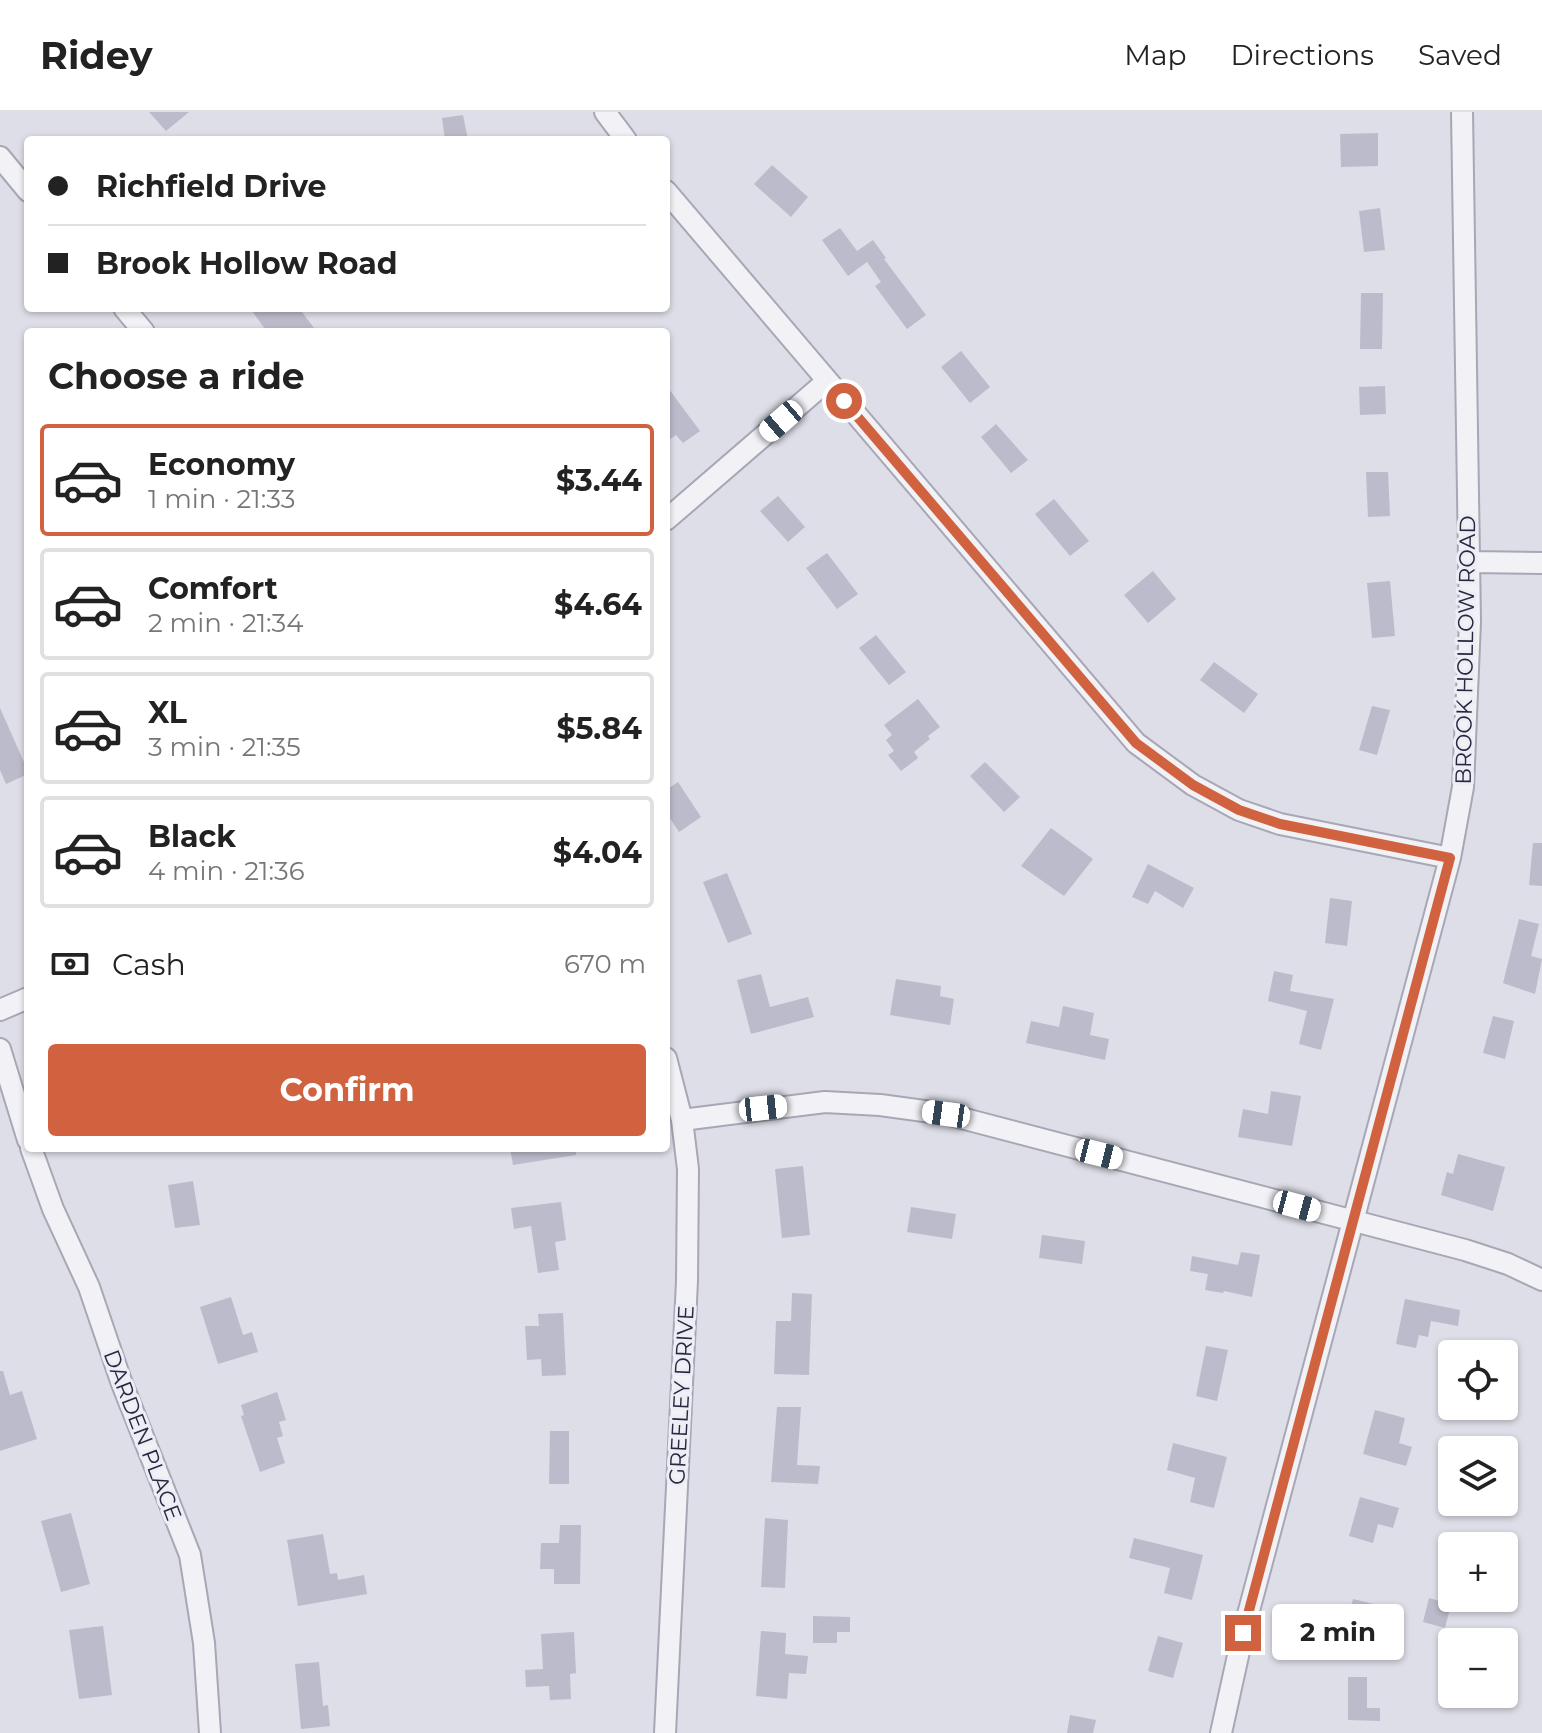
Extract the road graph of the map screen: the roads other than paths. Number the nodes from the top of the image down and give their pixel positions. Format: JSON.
{"nodes":[{"id":1,"x":605,"y":112,"type":"edge"},
{"id":2,"x":1462,"y":112,"type":"edge"},
{"id":3,"x":623,"y":136,"type":"edge"},
{"id":4,"x":0,"y":157,"type":"edge"},
{"id":5,"x":24,"y":186,"type":"edge"},
{"id":6,"x":670,"y":196,"type":"edge"},
{"id":7,"x":127,"y":312,"type":"edge"},
{"id":8,"x":141,"y":328,"type":"edge"},
{"id":9,"x":827,"y":381,"type":"junction"},
{"id":10,"x":670,"y":517,"type":"edge"},
{"id":11,"x":1469,"y":562,"type":"junction"},
{"id":12,"x":1542,"y":563,"type":"edge"},
{"id":13,"x":1450,"y":858,"type":"junction"},
{"id":14,"x":24,"y":1000,"type":"edge"},
{"id":15,"x":0,"y":1010,"type":"edge"},
{"id":16,"x":0,"y":1049,"type":"edge"},
{"id":17,"x":670,"y":1074,"type":"edge"},
{"id":18,"x":682,"y":1120,"type":"junction"},
{"id":19,"x":24,"y":1127,"type":"edge"},
{"id":20,"x":32,"y":1152,"type":"edge"},
{"id":21,"x":1354,"y":1221,"type":"junction"},
{"id":22,"x":1542,"y":1280,"type":"edge"},
{"id":23,"x":210,"y":1733,"type":"edge"},
{"id":24,"x":665,"y":1733,"type":"edge"},
{"id":25,"x":1221,"y":1733,"type":"edge"}],
"edges":[{"from":1,"to":3,"type":"street"},
{"from":2,"to":11,"type":"street","name":"BROOK HOLLOW ROAD"},
{"from":4,"to":5,"type":"street"},
{"from":6,"to":9,"type":"street"},
{"from":7,"to":8,"type":"street"},
{"from":9,"to":10,"type":"street"},
{"from":9,"to":13,"type":"street"},
{"from":11,"to":12,"type":"street"},
{"from":11,"to":13,"type":"street","name":"BROOK HOLLOW ROAD"},
{"from":13,"to":21,"type":"street","name":"BROOK HOLLOW ROAD"},
{"from":14,"to":15,"type":"street"},
{"from":16,"to":19,"type":"street"},
{"from":17,"to":18,"type":"street","name":"GREELEY DRIVE"},
{"from":18,"to":21,"type":"street"},
{"from":18,"to":24,"type":"street","name":"GREELEY DRIVE"},
{"from":20,"to":23,"type":"street","name":"DARDEN PLACE"},
{"from":21,"to":22,"type":"street"},
{"from":21,"to":25,"type":"street","name":"BROOK HOLLOW ROAD"}]}
